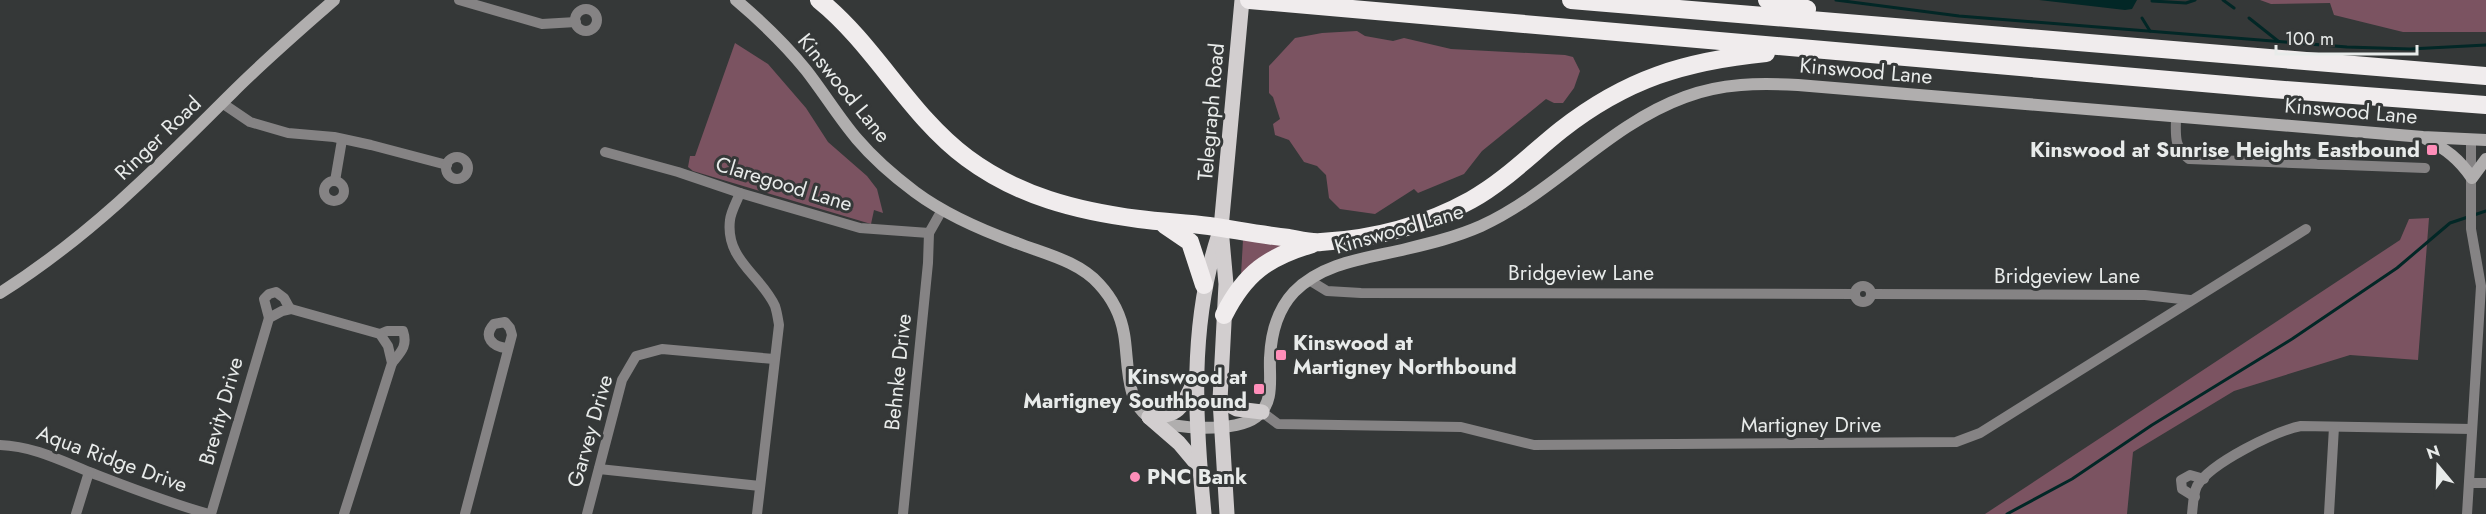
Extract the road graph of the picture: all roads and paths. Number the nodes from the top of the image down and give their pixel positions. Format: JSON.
{"nodes":[{"id":1,"x":334,"y":0,"type":"edge"},
{"id":2,"x":459,"y":0,"type":"edge"},
{"id":3,"x":736,"y":0,"type":"edge"},
{"id":4,"x":819,"y":0,"type":"edge"},
{"id":5,"x":1242,"y":0,"type":"edge"},
{"id":6,"x":1249,"y":0,"type":"edge"},
{"id":7,"x":1571,"y":0,"type":"edge"},
{"id":8,"x":1767,"y":0,"type":"edge"},
{"id":9,"x":576,"y":22,"type":"dead end"},
{"id":10,"x":1870,"y":24,"type":"junction"},
{"id":11,"x":1809,"y":49,"type":"junction"},
{"id":12,"x":2486,"y":76,"type":"edge"},
{"id":13,"x":222,"y":103,"type":"junction"},
{"id":14,"x":2486,"y":105,"type":"edge"},
{"id":15,"x":2176,"y":116,"type":"junction"},
{"id":16,"x":2423,"y":137,"type":"junction"},
{"id":17,"x":2471,"y":139,"type":"junction"},
{"id":18,"x":342,"y":140,"type":"junction"},
{"id":19,"x":2486,"y":140,"type":"edge"},
{"id":20,"x":605,"y":152,"type":"dead end"},
{"id":21,"x":2486,"y":159,"type":"edge"},
{"id":22,"x":447,"y":165,"type":"dead end"},
{"id":23,"x":2426,"y":168,"type":"dead end"},
{"id":24,"x":2472,"y":178,"type":"junction"},
{"id":25,"x":335,"y":182,"type":"dead end"},
{"id":26,"x":740,"y":193,"type":"junction"},
{"id":27,"x":942,"y":210,"type":"junction"},
{"id":28,"x":1158,"y":221,"type":"junction"},
{"id":29,"x":1221,"y":228,"type":"junction"},
{"id":30,"x":2306,"y":229,"type":"dead end"},
{"id":31,"x":928,"y":233,"type":"junction"},
{"id":32,"x":1318,"y":242,"type":"junction"},
{"id":33,"x":1309,"y":280,"type":"junction"},
{"id":34,"x":1204,"y":285,"type":"junction"},
{"id":35,"x":0,"y":293,"type":"edge"},
{"id":36,"x":2190,"y":300,"type":"junction"},
{"id":37,"x":290,"y":309,"type":"junction"},
{"id":38,"x":1224,"y":315,"type":"junction"},
{"id":39,"x":269,"y":318,"type":"junction"},
{"id":40,"x":380,"y":334,"type":"junction"},
{"id":41,"x":507,"y":348,"type":"dead end"},
{"id":42,"x":774,"y":360,"type":"junction"},
{"id":43,"x":392,"y":363,"type":"junction"},
{"id":44,"x":2480,"y":376,"type":"edge"},
{"id":45,"x":1196,"y":377,"type":"junction"},
{"id":46,"x":1220,"y":400,"type":"junction"},
{"id":47,"x":1262,"y":412,"type":"junction"},
{"id":48,"x":1149,"y":417,"type":"junction"},
{"id":49,"x":1197,"y":426,"type":"junction"},
{"id":50,"x":1221,"y":426,"type":"junction"},
{"id":51,"x":2334,"y":427,"type":"junction"},
{"id":52,"x":2472,"y":429,"type":"junction"},
{"id":53,"x":0,"y":445,"type":"edge"},
{"id":54,"x":1200,"y":468,"type":"junction"},
{"id":55,"x":600,"y":469,"type":"junction"},
{"id":56,"x":89,"y":472,"type":"junction"},
{"id":57,"x":2469,"y":483,"type":"junction"},
{"id":58,"x":2486,"y":483,"type":"edge"},
{"id":59,"x":760,"y":486,"type":"junction"},
{"id":60,"x":76,"y":514,"type":"edge"},
{"id":61,"x":210,"y":514,"type":"edge"},
{"id":62,"x":344,"y":514,"type":"edge"},
{"id":63,"x":465,"y":514,"type":"edge"},
{"id":64,"x":587,"y":514,"type":"edge"},
{"id":65,"x":757,"y":514,"type":"edge"},
{"id":66,"x":903,"y":514,"type":"edge"},
{"id":67,"x":1204,"y":514,"type":"edge"},
{"id":68,"x":1227,"y":514,"type":"edge"},
{"id":69,"x":2192,"y":514,"type":"edge"},
{"id":70,"x":2329,"y":514,"type":"edge"},
{"id":71,"x":2467,"y":514,"type":"edge"}],
"edges":[{"from":1,"to":13,"type":"street","name":"Ringer Road"},
{"from":2,"to":9,"type":"street"},
{"from":3,"to":27,"type":"street","name":"Kinswood Lane"},
{"from":4,"to":28,"type":"highway"},
{"from":5,"to":29,"type":"main road","name":"Telegraph Road"},
{"from":6,"to":11,"type":"highway"},
{"from":7,"to":10,"type":"highway"},
{"from":8,"to":10,"type":"highway"},
{"from":10,"to":12,"type":"highway"},
{"from":11,"to":14,"type":"highway"},
{"from":11,"to":32,"type":"highway"},
{"from":13,"to":18,"type":"street"},
{"from":13,"to":35,"type":"street","name":"Ringer Road"},
{"from":15,"to":16,"type":"street","name":"Kinswood Lane"},
{"from":15,"to":23,"type":"street"},
{"from":15,"to":33,"type":"street","name":"Kinswood Lane"},
{"from":16,"to":17,"type":"street","name":"Kinswood Lane"},
{"from":16,"to":24,"type":"street"},
{"from":17,"to":19,"type":"street","name":"Kinswood Lane"},
{"from":17,"to":24,"type":"street"},
{"from":18,"to":22,"type":"street"},
{"from":18,"to":25,"type":"street"},
{"from":20,"to":26,"type":"street","name":"Claregood Lane"},
{"from":21,"to":24,"type":"street"},
{"from":24,"to":44,"type":"street"},
{"from":26,"to":31,"type":"street","name":"Claregood Lane"},
{"from":26,"to":42,"type":"street"},
{"from":27,"to":31,"type":"street"},
{"from":27,"to":48,"type":"street","name":"Kinswood Lane"},
{"from":28,"to":29,"type":"highway"},
{"from":28,"to":34,"type":"highway"},
{"from":29,"to":32,"type":"highway"},
{"from":29,"to":34,"type":"main road","name":"Telegraph Road"},
{"from":29,"to":38,"type":"main road","name":"Telegraph Road"},
{"from":30,"to":36,"type":"street","name":"Martigney Drive"},
{"from":31,"to":66,"type":"street","name":"Behnke Drive"},
{"from":32,"to":38,"type":"highway"},
{"from":33,"to":36,"type":"street","name":"Bridgeview Lane"},
{"from":33,"to":47,"type":"street","name":"Kinswood Lane"},
{"from":34,"to":45,"type":"main road","name":"Telegraph Road"},
{"from":36,"to":47,"type":"street","name":"Martigney Drive"},
{"from":37,"to":39,"type":"street"},
{"from":37,"to":39,"type":"street","name":"Brevity Drive"},
{"from":37,"to":40,"type":"street","name":"Brevity Drive"},
{"from":38,"to":46,"type":"main road","name":"Telegraph Road"},
{"from":39,"to":61,"type":"street","name":"Brevity Drive"},
{"from":40,"to":43,"type":"street"},
{"from":40,"to":43,"type":"street","name":"Brevity Drive"},
{"from":41,"to":63,"type":"street"},
{"from":42,"to":55,"type":"street","name":"Garvey Drive"},
{"from":42,"to":59,"type":"street"},
{"from":43,"to":62,"type":"street"},
{"from":44,"to":52,"type":"street"},
{"from":45,"to":48,"type":"main road"},
{"from":45,"to":49,"type":"main road","name":"Telegraph Road"},
{"from":46,"to":47,"type":"main road"},
{"from":46,"to":50,"type":"main road","name":"Telegraph Road"},
{"from":47,"to":50,"type":"street"},
{"from":48,"to":49,"type":"street"},
{"from":48,"to":54,"type":"main road"},
{"from":49,"to":50,"type":"street"},
{"from":49,"to":54,"type":"main road","name":"Telegraph Road"},
{"from":50,"to":68,"type":"main road","name":"Telegraph Road"},
{"from":51,"to":52,"type":"street"},
{"from":51,"to":69,"type":"street"},
{"from":51,"to":70,"type":"street"},
{"from":52,"to":57,"type":"street"},
{"from":53,"to":56,"type":"street","name":"Aqua Ridge Drive"},
{"from":54,"to":67,"type":"main road","name":"Telegraph Road"},
{"from":55,"to":59,"type":"street"},
{"from":55,"to":64,"type":"street","name":"Garvey Drive"},
{"from":56,"to":60,"type":"street"},
{"from":56,"to":61,"type":"street","name":"Aqua Ridge Drive"},
{"from":57,"to":58,"type":"street"},
{"from":57,"to":71,"type":"street"},
{"from":59,"to":65,"type":"street"}]}
